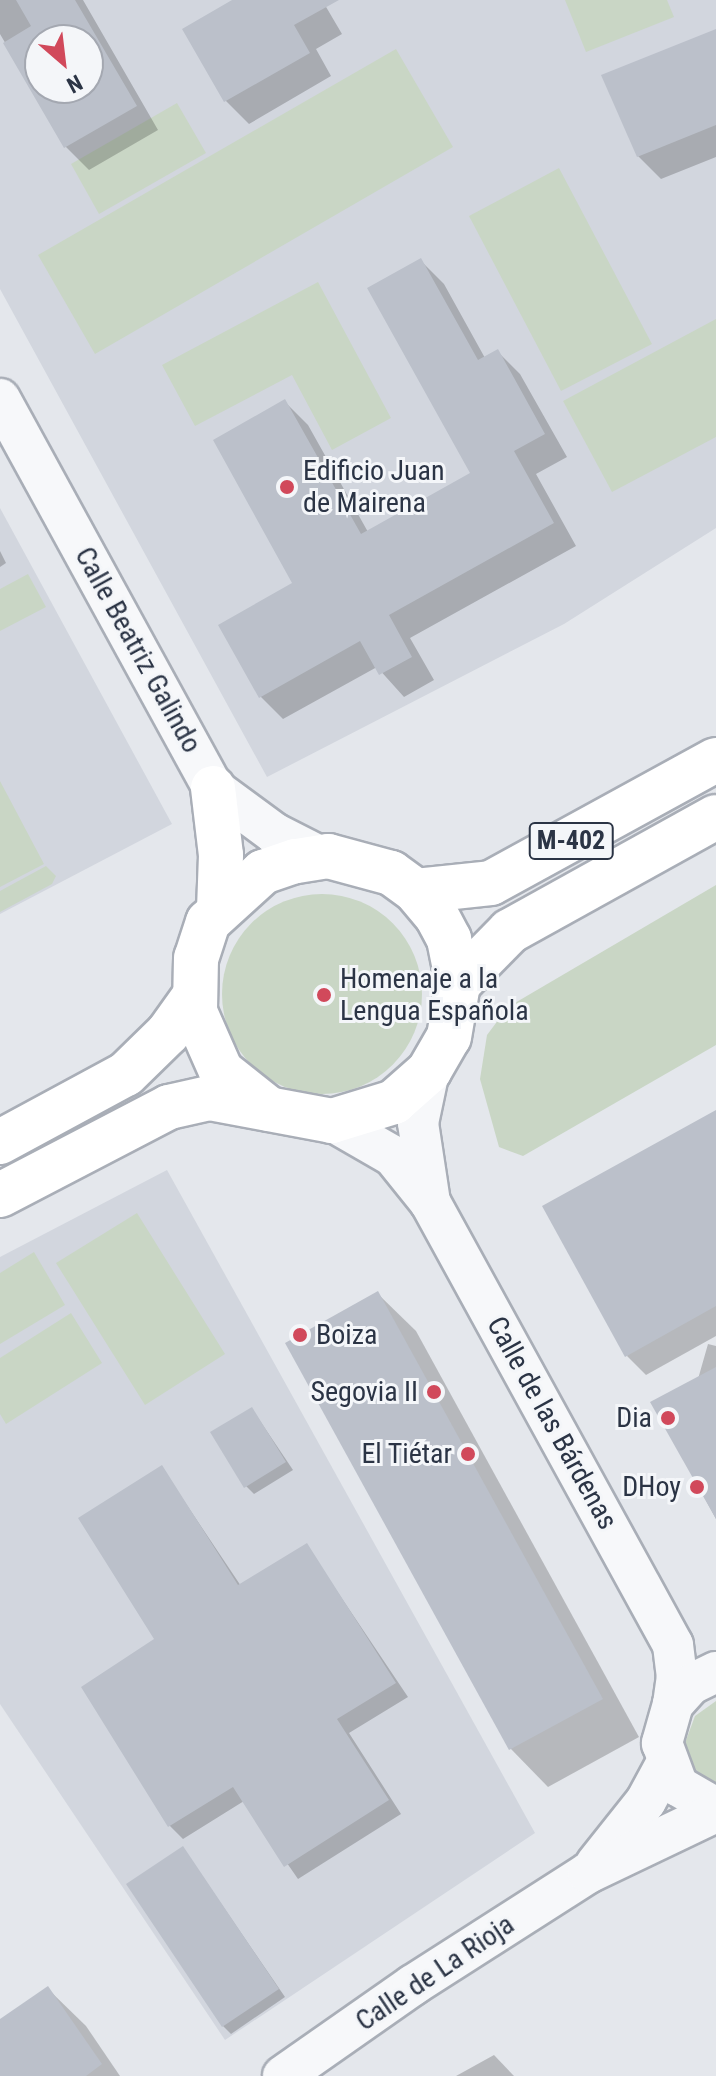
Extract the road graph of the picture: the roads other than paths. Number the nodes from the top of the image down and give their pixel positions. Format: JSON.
{"nodes":[{"id":1,"x":0,"y":399,"type":"edge"},
{"id":2,"x":716,"y":760,"type":"edge"},
{"id":3,"x":213,"y":788,"type":"junction"},
{"id":4,"x":716,"y":817,"type":"edge"},
{"id":5,"x":321,"y":857,"type":"junction"},
{"id":6,"x":416,"y":891,"type":"junction"},
{"id":7,"x":229,"y":900,"type":"junction"},
{"id":8,"x":195,"y":978,"type":"junction"},
{"id":9,"x":458,"y":984,"type":"junction"},
{"id":10,"x":429,"y":1071,"type":"junction"},
{"id":11,"x":269,"y":1109,"type":"junction"},
{"id":12,"x":332,"y":1121,"type":"junction"},
{"id":13,"x":0,"y":1142,"type":"edge"},
{"id":14,"x":0,"y":1195,"type":"edge"},
{"id":15,"x":430,"y":1202,"type":"junction"},
{"id":16,"x":673,"y":1645,"type":"junction"},
{"id":17,"x":716,"y":1661,"type":"edge"},
{"id":18,"x":716,"y":1672,"type":"edge"},
{"id":19,"x":673,"y":1704,"type":"junction"},
{"id":20,"x":666,"y":1764,"type":"junction"},
{"id":21,"x":716,"y":1810,"type":"edge"},
{"id":22,"x":588,"y":1873,"type":"junction"},
{"id":23,"x":283,"y":2076,"type":"edge"}],
"edges":[{"from":1,"to":3,"type":"street","name":"Calle Beatriz Galindo"},
{"from":2,"to":6,"type":"highway","number":"M-402"},
{"from":3,"to":5,"type":"street","name":"Calle Beatriz Galindo"},
{"from":3,"to":7,"type":"highway"},
{"from":4,"to":9,"type":"highway","number":"M-402"},
{"from":5,"to":6,"type":"highway"},
{"from":5,"to":7,"type":"highway"},
{"from":6,"to":9,"type":"highway"},
{"from":7,"to":8,"type":"highway"},
{"from":8,"to":11,"type":"highway"},
{"from":8,"to":13,"type":"highway"},
{"from":9,"to":10,"type":"highway"},
{"from":10,"to":12,"type":"highway"},
{"from":10,"to":15,"type":"street","name":"Calle de las Bárdenas"},
{"from":11,"to":12,"type":"highway"},
{"from":11,"to":14,"type":"highway"},
{"from":12,"to":15,"type":"street","name":"Calle de las Bárdenas"},
{"from":15,"to":16,"type":"street","name":"Calle de las Bárdenas"},
{"from":16,"to":17,"type":"street"},
{"from":16,"to":19,"type":"street","name":"Calle de las Bárdenas"},
{"from":18,"to":19,"type":"street"},
{"from":19,"to":20,"type":"street","name":"Calle de las Bárdenas"},
{"from":20,"to":21,"type":"street"},
{"from":20,"to":22,"type":"street","name":"Calle de La Rioja"},
{"from":21,"to":22,"type":"street","name":"Calle de La Rioja"},
{"from":22,"to":23,"type":"street","name":"Calle de La Rioja"}]}
